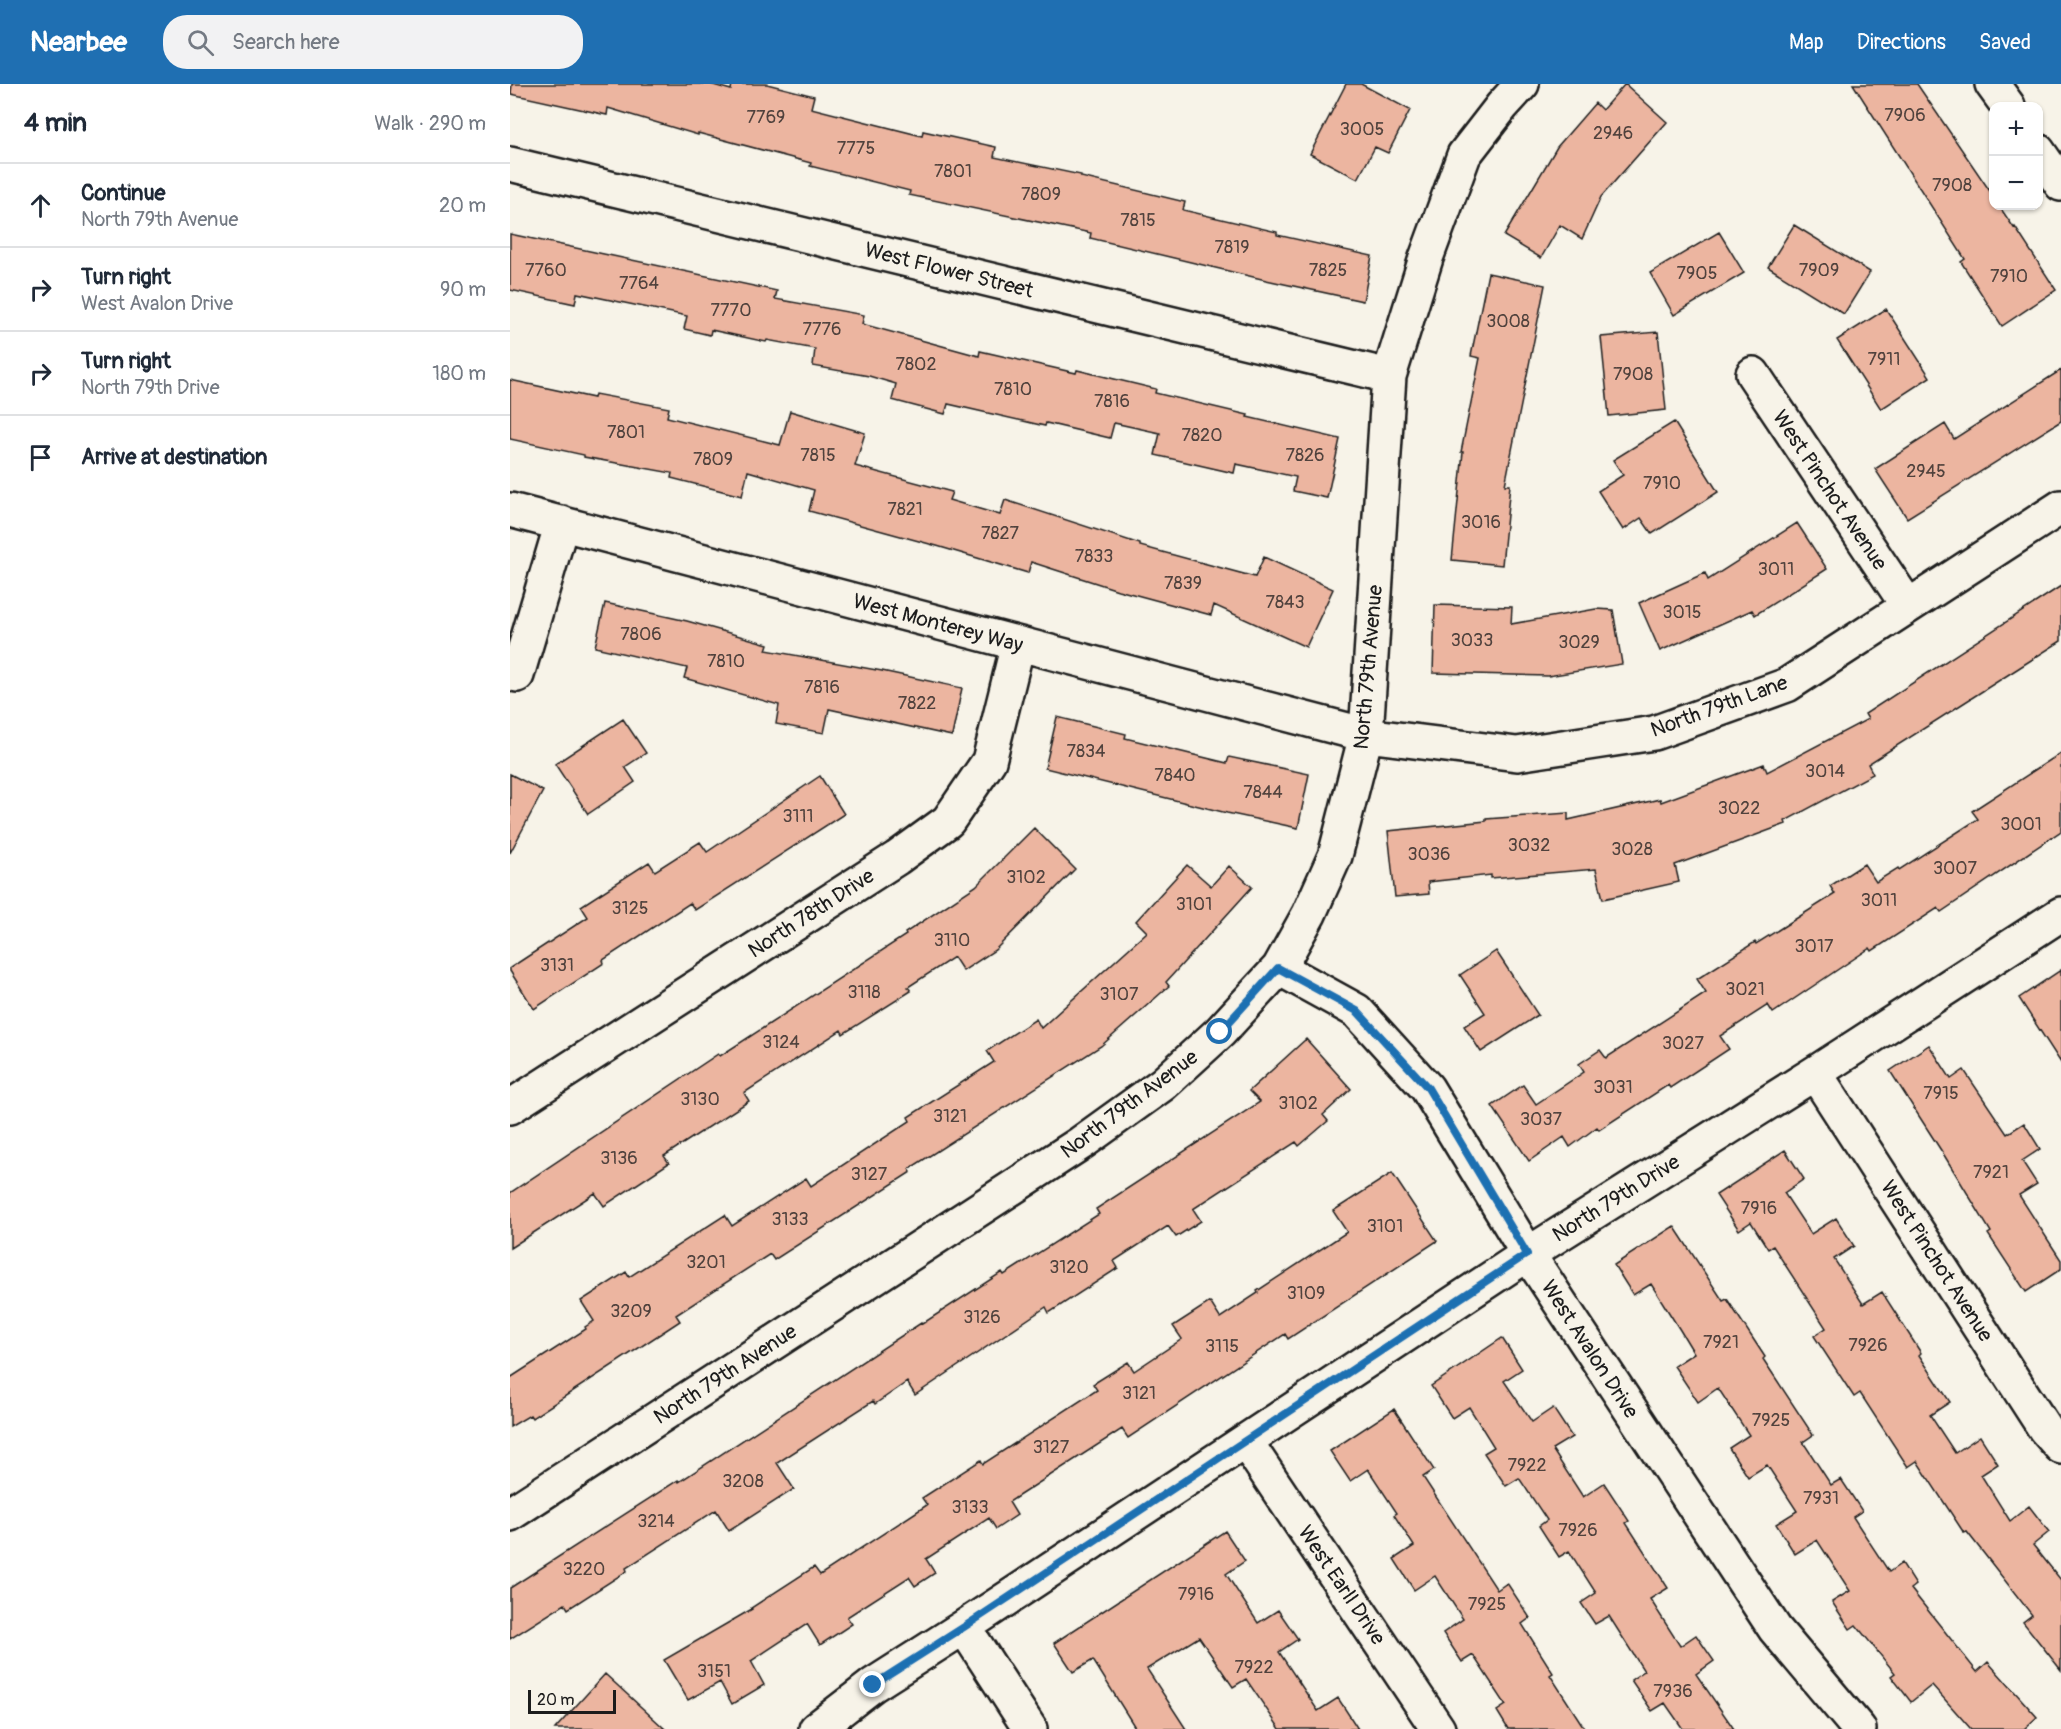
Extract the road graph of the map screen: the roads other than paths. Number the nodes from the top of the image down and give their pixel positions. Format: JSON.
{"nodes":[{"id":1,"x":1522,"y":84,"type":"edge"},
{"id":2,"x":1992,"y":84,"type":"edge"},
{"id":3,"x":2005,"y":102,"type":"edge"},
{"id":4,"x":2041,"y":156,"type":"edge"},
{"id":5,"x":510,"y":164,"type":"edge"},
{"id":6,"x":2061,"y":184,"type":"edge"},
{"id":7,"x":1753,"y":374,"type":"dead end"},
{"id":8,"x":1389,"y":376,"type":"junction"},
{"id":9,"x":2061,"y":507,"type":"edge"},
{"id":10,"x":510,"y":510,"type":"edge"},
{"id":11,"x":562,"y":523,"type":"junction"},
{"id":12,"x":1908,"y":606,"type":"junction"},
{"id":13,"x":1018,"y":644,"type":"junction"},
{"id":14,"x":517,"y":675,"type":"dead end"},
{"id":15,"x":1366,"y":735,"type":"junction"},
{"id":16,"x":2061,"y":914,"type":"edge"},
{"id":17,"x":1278,"y":968,"type":"junction"},
{"id":18,"x":1815,"y":1073,"type":"junction"},
{"id":19,"x":510,"y":1107,"type":"edge"},
{"id":20,"x":1527,"y":1254,"type":"junction"},
{"id":21,"x":1246,"y":1442,"type":"junction"},
{"id":22,"x":2061,"y":1447,"type":"edge"},
{"id":23,"x":510,"y":1514,"type":"edge"},
{"id":24,"x":964,"y":1627,"type":"junction"},
{"id":25,"x":816,"y":1729,"type":"edge"},
{"id":26,"x":1030,"y":1729,"type":"edge"},
{"id":27,"x":1438,"y":1729,"type":"edge"},
{"id":28,"x":1859,"y":1729,"type":"edge"}],
"edges":[{"from":1,"to":8,"type":"street","name":"North 79th Avenue"},
{"from":2,"to":3,"type":"street"},
{"from":4,"to":6,"type":"street"},
{"from":5,"to":8,"type":"street","name":"West Flower Street"},
{"from":7,"to":12,"type":"street","name":"West Pinchot Avenue"},
{"from":8,"to":15,"type":"street","name":"North 79th Avenue"},
{"from":9,"to":12,"type":"street","name":"North 79th Lane"},
{"from":10,"to":11,"type":"street","name":"West Monterey Way"},
{"from":11,"to":13,"type":"street","name":"West Monterey Way"},
{"from":11,"to":14,"type":"street"},
{"from":12,"to":15,"type":"street","name":"North 79th Lane"},
{"from":13,"to":15,"type":"street","name":"West Monterey Way"},
{"from":13,"to":19,"type":"street","name":"North 78th Drive"},
{"from":15,"to":17,"type":"street","name":"North 79th Avenue"},
{"from":16,"to":18,"type":"street","name":"North 79th Drive"},
{"from":17,"to":20,"type":"street","name":"West Avalon Drive"},
{"from":17,"to":23,"type":"street","name":"North 79th Avenue"},
{"from":18,"to":20,"type":"street","name":"North 79th Drive"},
{"from":18,"to":22,"type":"street","name":"West Pinchot Avenue"},
{"from":20,"to":21,"type":"street","name":"North 79th Drive"},
{"from":20,"to":28,"type":"street","name":"West Avalon Drive"},
{"from":21,"to":24,"type":"street","name":"North 79th Drive"},
{"from":21,"to":27,"type":"street","name":"West Earll Drive"},
{"from":24,"to":25,"type":"street","name":"North 79th Drive"},
{"from":24,"to":26,"type":"street"}]}
